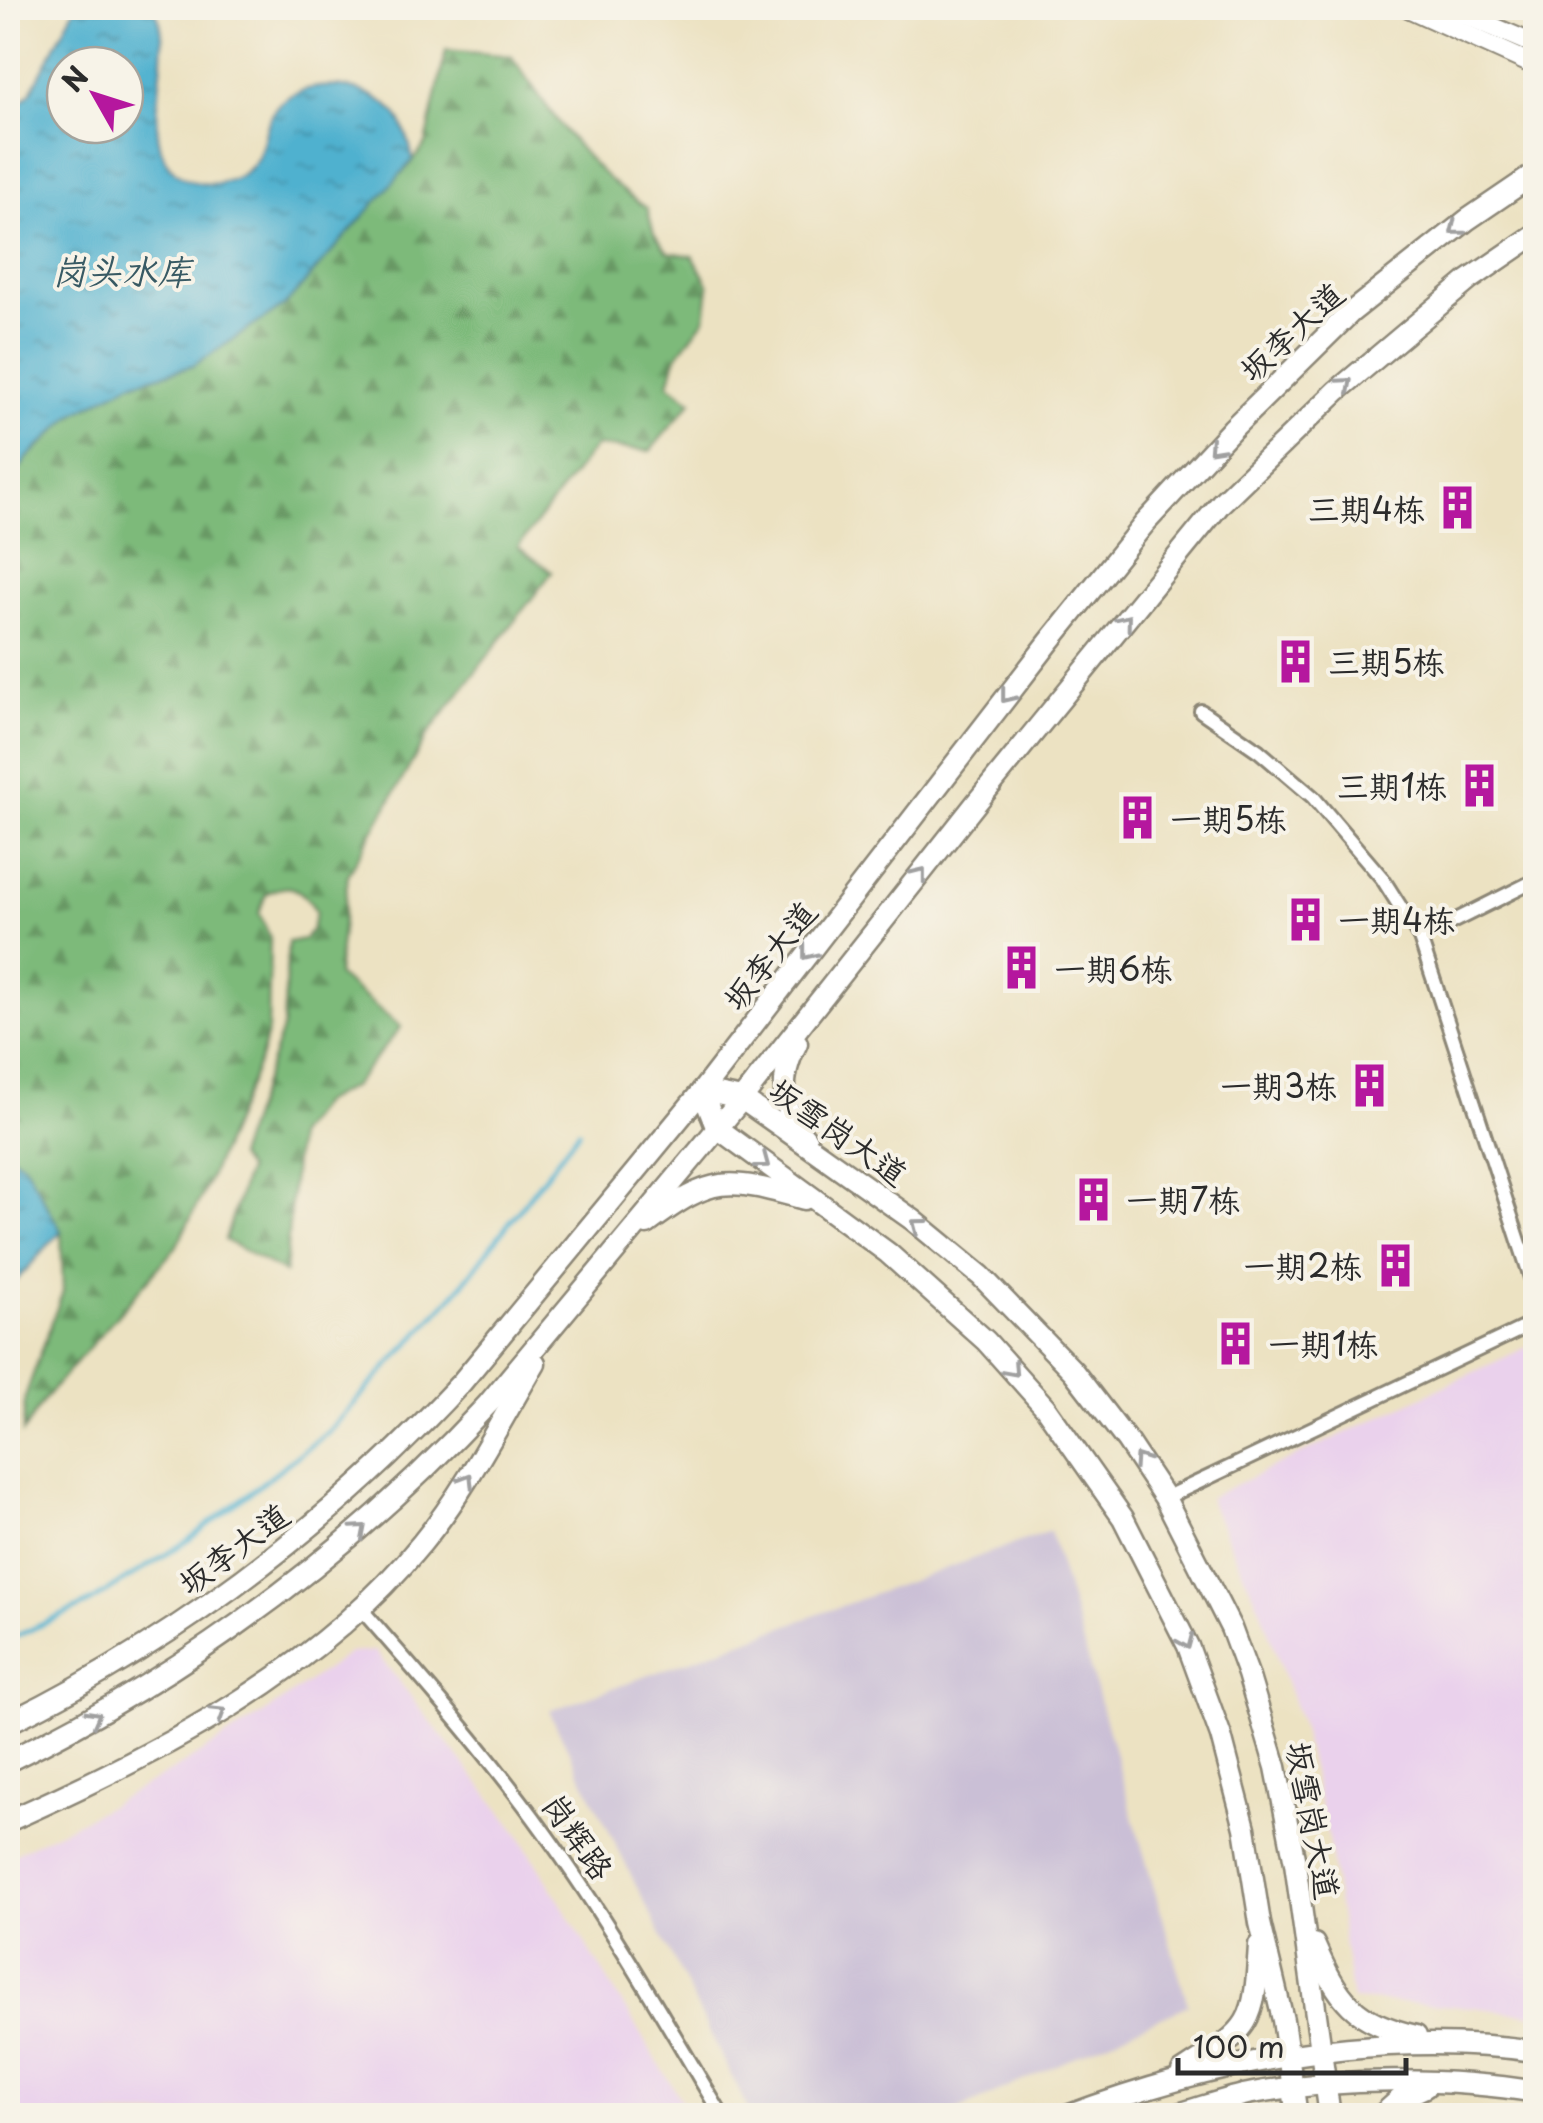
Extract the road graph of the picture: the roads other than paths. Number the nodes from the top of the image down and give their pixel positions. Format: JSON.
{"nodes":[{"id":1,"x":1408,"y":8,"type":"edge"},
{"id":2,"x":1449,"y":8,"type":"edge"},
{"id":3,"x":1536,"y":45,"type":"edge"},
{"id":4,"x":1536,"y":66,"type":"edge"},
{"id":5,"x":1536,"y":173,"type":"edge"},
{"id":6,"x":1536,"y":234,"type":"edge"},
{"id":7,"x":1201,"y":711,"type":"dead end"},
{"id":8,"x":1536,"y":880,"type":"edge"},
{"id":9,"x":1420,"y":938,"type":"junction"},
{"id":10,"x":816,"y":1006,"type":"junction"},
{"id":11,"x":702,"y":1091,"type":"junction"},
{"id":12,"x":742,"y":1099,"type":"junction"},
{"id":13,"x":716,"y":1127,"type":"junction"},
{"id":14,"x":840,"y":1171,"type":"junction"},
{"id":15,"x":816,"y":1202,"type":"junction"},
{"id":16,"x":621,"y":1243,"type":"junction"},
{"id":17,"x":1536,"y":1293,"type":"edge"},
{"id":18,"x":563,"y":1313,"type":"junction"},
{"id":19,"x":1536,"y":1322,"type":"edge"},
{"id":20,"x":1165,"y":1498,"type":"junction"},
{"id":21,"x":361,"y":1609,"type":"junction"},
{"id":22,"x":8,"y":1723,"type":"edge"},
{"id":23,"x":8,"y":1761,"type":"edge"},
{"id":24,"x":8,"y":1821,"type":"edge"},
{"id":25,"x":1301,"y":1912,"type":"junction"},
{"id":26,"x":1260,"y":1923,"type":"junction"},
{"id":27,"x":1442,"y":2043,"type":"junction"},
{"id":28,"x":1323,"y":2048,"type":"junction"},
{"id":29,"x":1536,"y":2050,"type":"edge"},
{"id":30,"x":1288,"y":2054,"type":"junction"},
{"id":31,"x":1166,"y":2082,"type":"junction"},
{"id":32,"x":1325,"y":2083,"type":"junction"},
{"id":33,"x":1432,"y":2084,"type":"junction"},
{"id":34,"x":1292,"y":2088,"type":"junction"},
{"id":35,"x":1536,"y":2092,"type":"edge"},
{"id":36,"x":1196,"y":2109,"type":"junction"},
{"id":37,"x":722,"y":2116,"type":"edge"},
{"id":38,"x":1066,"y":2116,"type":"edge"},
{"id":39,"x":1171,"y":2116,"type":"edge"},
{"id":40,"x":1240,"y":2116,"type":"edge"},
{"id":41,"x":1296,"y":2116,"type":"edge"},
{"id":42,"x":1330,"y":2116,"type":"edge"},
{"id":43,"x":1381,"y":2116,"type":"edge"}],
"edges":[{"from":1,"to":4,"type":"street"},
{"from":2,"to":3,"type":"street"},
{"from":5,"to":11,"type":"main road","name":"坂李大道","one_way":true},
{"from":10,"to":6,"type":"main road","name":"坂李大道","one_way":true},
{"from":7,"to":9,"type":"street"},
{"from":8,"to":9,"type":"street"},
{"from":9,"to":17,"type":"street"},
{"from":10,"to":12,"type":"main road","name":"坂李大道"},
{"from":10,"to":14,"type":"main road"},
{"from":11,"to":12,"type":"main road","name":"坂雪岗大道"},
{"from":11,"to":13,"type":"main road"},
{"from":11,"to":22,"type":"main road","name":"坂李大道"},
{"from":12,"to":13,"type":"main road","name":"坂李大道"},
{"from":12,"to":14,"type":"main road","name":"坂雪岗大道"},
{"from":13,"to":15,"type":"main road","one_way":true},
{"from":13,"to":16,"type":"main road","name":"坂李大道"},
{"from":20,"to":14,"type":"main road","name":"坂雪岗大道","one_way":true},
{"from":15,"to":16,"type":"main road"},
{"from":15,"to":26,"type":"main road","one_way":true},
{"from":16,"to":18,"type":"main road","name":"坂李大道"},
{"from":21,"to":18,"type":"main road","one_way":true},
{"from":23,"to":18,"type":"main road","name":"坂李大道","one_way":true},
{"from":19,"to":20,"type":"street"},
{"from":20,"to":25,"type":"main road","name":"坂雪岗大道"},
{"from":24,"to":21,"type":"main road","one_way":true},
{"from":21,"to":37,"type":"street","name":"岗辉路"},
{"from":25,"to":27,"type":"main road"},
{"from":25,"to":28,"type":"main road","name":"坂雪岗大道"},
{"from":26,"to":30,"type":"main road"},
{"from":26,"to":31,"type":"main road"},
{"from":27,"to":28,"type":"main road"},
{"from":27,"to":29,"type":"main road"},
{"from":28,"to":30,"type":"main road"},
{"from":28,"to":32,"type":"main road","name":"坂雪岗大道"},
{"from":30,"to":31,"type":"main road"},
{"from":30,"to":34,"type":"main road"},
{"from":31,"to":38,"type":"main road"},
{"from":32,"to":33,"type":"main road"},
{"from":32,"to":34,"type":"main road"},
{"from":32,"to":42,"type":"main road","name":"坂雪岗大道"},
{"from":33,"to":35,"type":"main road"},
{"from":33,"to":43,"type":"main road"},
{"from":34,"to":36,"type":"main road"},
{"from":34,"to":41,"type":"main road"},
{"from":36,"to":39,"type":"main road"},
{"from":36,"to":40,"type":"main road"}]}
